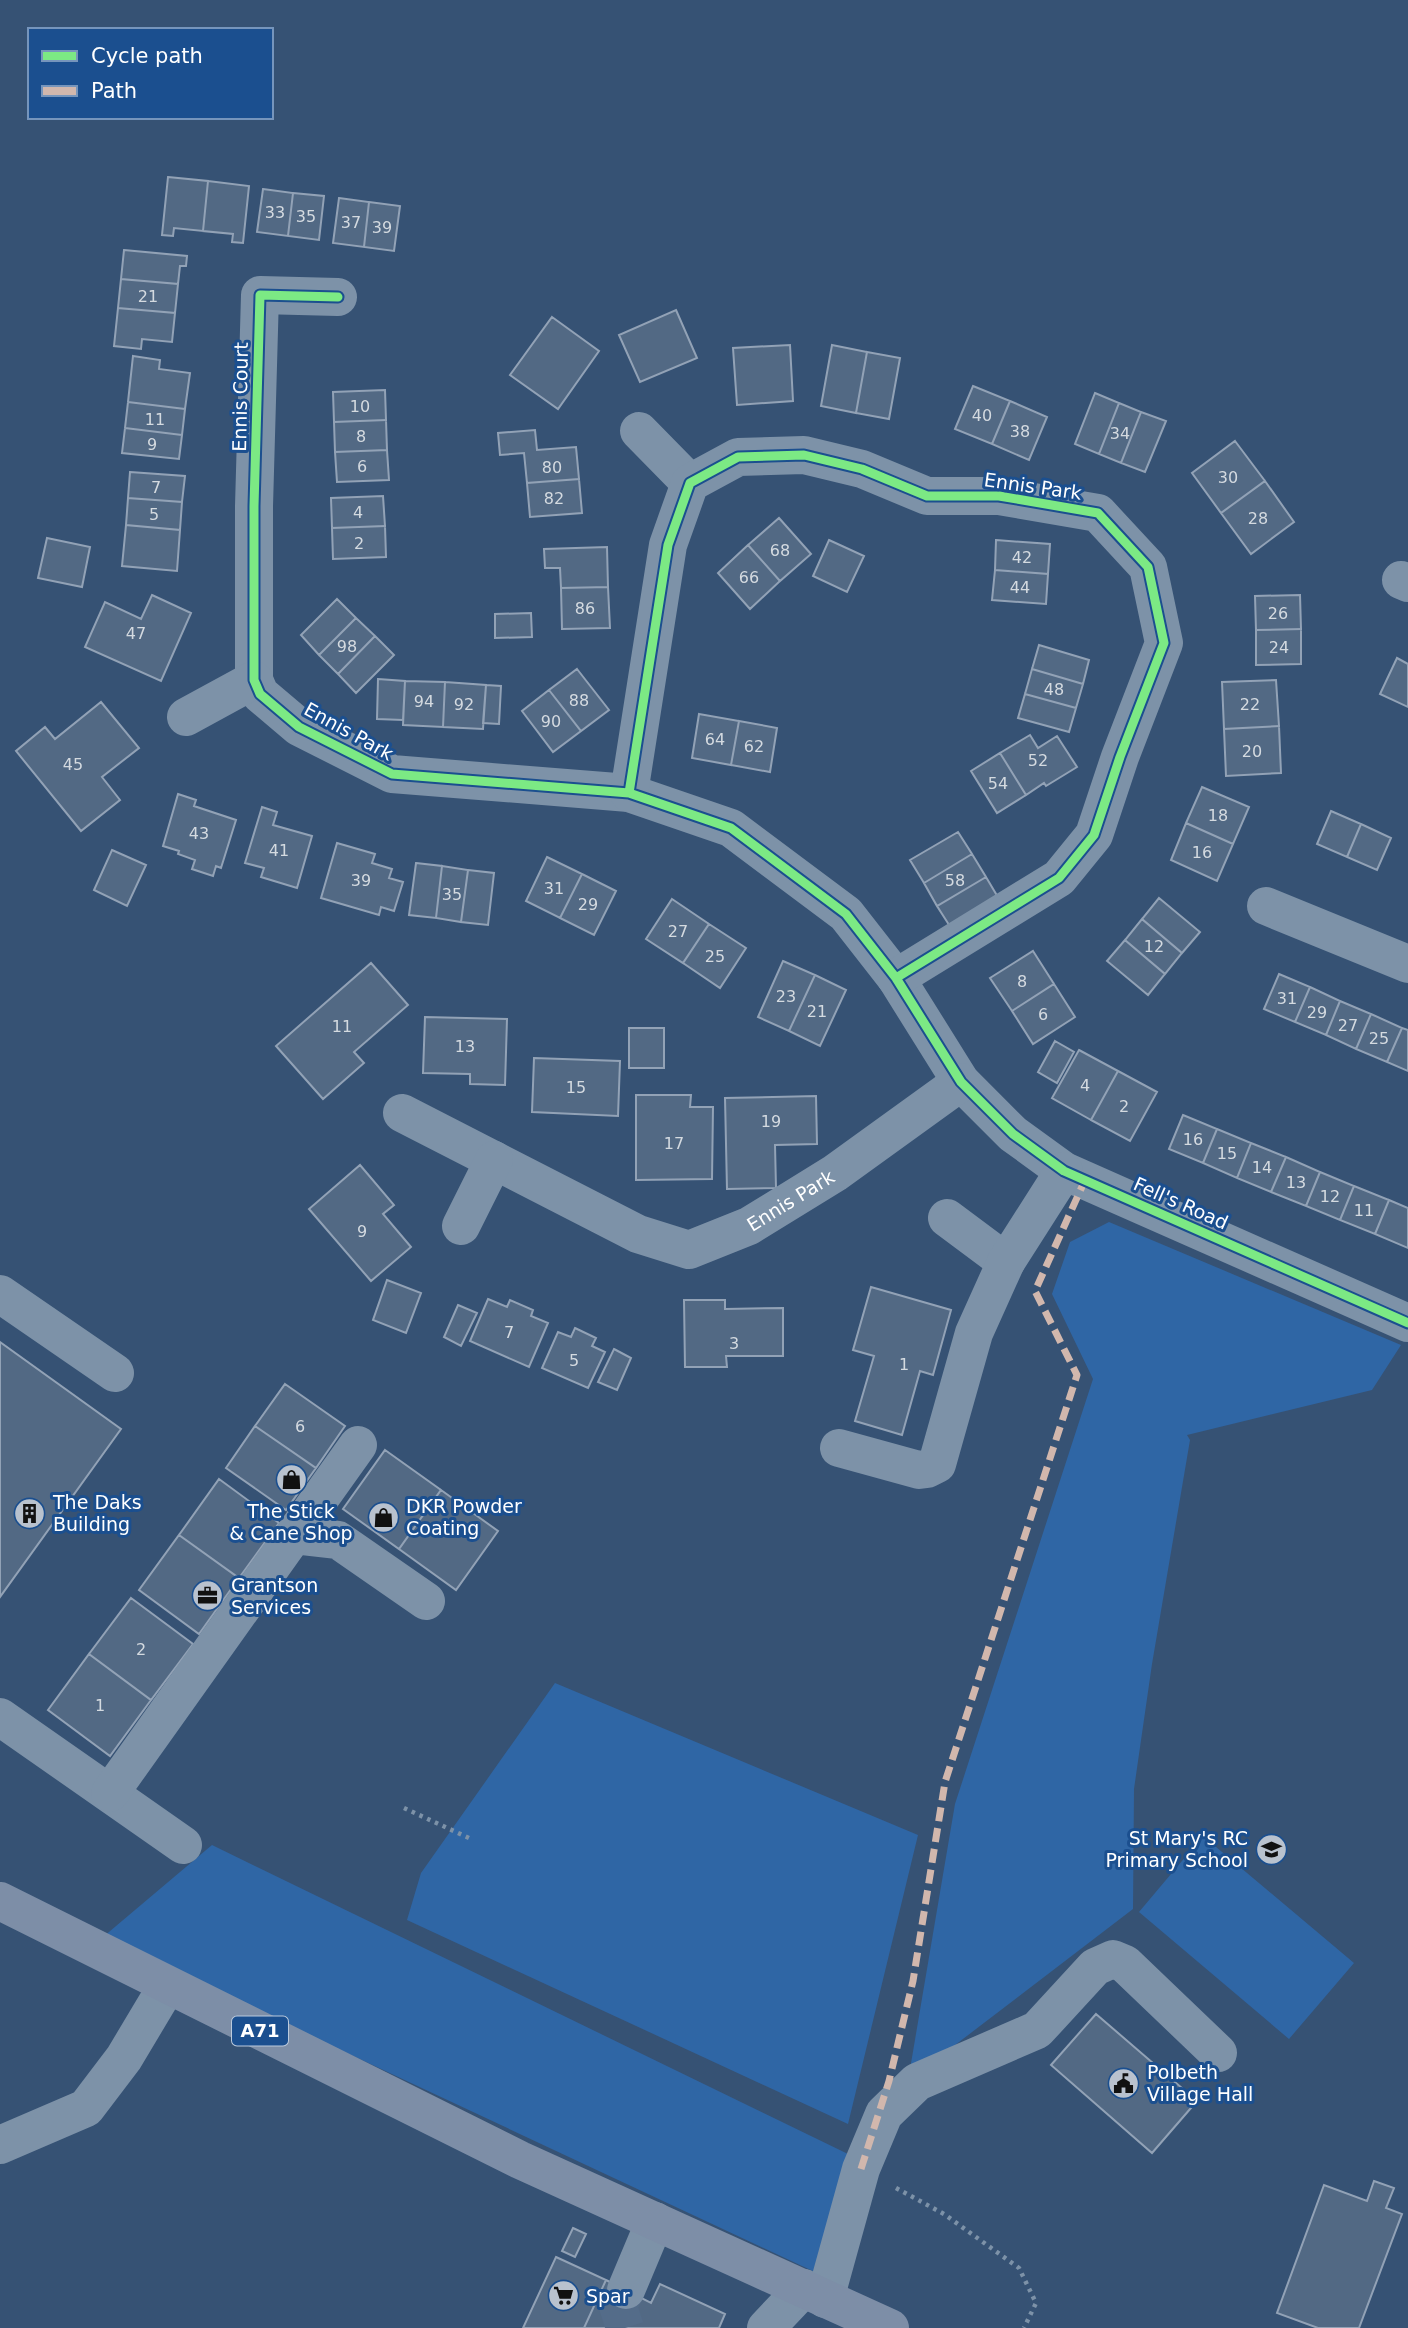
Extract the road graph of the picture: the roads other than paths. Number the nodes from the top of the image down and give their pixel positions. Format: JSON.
{"nodes":[{"id":1,"x":338,"y":297,"type":"dead end"},
{"id":2,"x":639,"y":431,"type":"dead end"},
{"id":3,"x":690,"y":483,"type":"junction"},
{"id":4,"x":254,"y":680,"type":"junction"},
{"id":5,"x":186,"y":717,"type":"dead end"},
{"id":6,"x":629,"y":793,"type":"junction"},
{"id":7,"x":1266,"y":906,"type":"dead end"},
{"id":8,"x":1408,"y":964,"type":"edge"},
{"id":9,"x":896,"y":978,"type":"junction"},
{"id":10,"x":961,"y":1082,"type":"junction"},
{"id":11,"x":402,"y":1113,"type":"dead end"},
{"id":12,"x":494,"y":1160,"type":"junction"},
{"id":13,"x":1064,"y":1171,"type":"junction"},
{"id":14,"x":947,"y":1218,"type":"dead end"},
{"id":15,"x":461,"y":1226,"type":"dead end"},
{"id":16,"x":1006,"y":1262,"type":"junction"},
{"id":17,"x":0,"y":1294,"type":"edge"},
{"id":18,"x":1408,"y":1323,"type":"edge"},
{"id":19,"x":115,"y":1373,"type":"dead end"},
{"id":20,"x":358,"y":1446,"type":"dead end"},
{"id":21,"x":839,"y":1448,"type":"dead end"},
{"id":22,"x":294,"y":1535,"type":"junction"},
{"id":23,"x":426,"y":1601,"type":"dead end"},
{"id":24,"x":0,"y":1717,"type":"edge"},
{"id":25,"x":110,"y":1793,"type":"junction"},
{"id":26,"x":183,"y":1845,"type":"dead end"},
{"id":27,"x":0,"y":1901,"type":"edge"},
{"id":28,"x":167,"y":1986,"type":"junction"},
{"id":29,"x":1217,"y":2053,"type":"dead end"},
{"id":30,"x":0,"y":2145,"type":"edge"},
{"id":31,"x":655,"y":2221,"type":"junction"},
{"id":32,"x":626,"y":2290,"type":"tunnel mouth"},
{"id":33,"x":814,"y":2293,"type":"junction"},
{"id":34,"x":766,"y":2328,"type":"edge"},
{"id":35,"x":890,"y":2328,"type":"edge"}],
"edges":[{"from":1,"to":4,"type":"street","name":"Ennis Court"},
{"from":2,"to":3,"type":"street"},
{"from":3,"to":6,"type":"street"},
{"from":3,"to":9,"type":"street","name":"Ennis Park"},
{"from":4,"to":5,"type":"street"},
{"from":4,"to":6,"type":"street","name":"Ennis Park"},
{"from":6,"to":9,"type":"street","name":"Ennis Park"},
{"from":7,"to":8,"type":"street"},
{"from":9,"to":10,"type":"street","name":"Ennis Park"},
{"from":10,"to":12,"type":"street","name":"Ennis Park"},
{"from":10,"to":13,"type":"street","name":"Fell's Road"},
{"from":11,"to":12,"type":"street","name":"Ennis Park"},
{"from":12,"to":15,"type":"street"},
{"from":13,"to":16,"type":"street"},
{"from":13,"to":18,"type":"street","name":"Fell's Road"},
{"from":14,"to":16,"type":"street"},
{"from":16,"to":21,"type":"street"},
{"from":17,"to":19,"type":"street"},
{"from":20,"to":22,"type":"street"},
{"from":22,"to":23,"type":"street"},
{"from":22,"to":25,"type":"street"},
{"from":24,"to":25,"type":"street"},
{"from":25,"to":26,"type":"street"},
{"from":27,"to":28,"type":"main road","number":"A71"},
{"from":28,"to":30,"type":"street"},
{"from":28,"to":31,"type":"main road","number":"A71"},
{"from":29,"to":33,"type":"street"},
{"from":31,"to":32,"type":"street"},
{"from":31,"to":33,"type":"main road","number":"A71"},
{"from":33,"to":34,"type":"street"},
{"from":33,"to":35,"type":"main road","number":"A71"}]}
